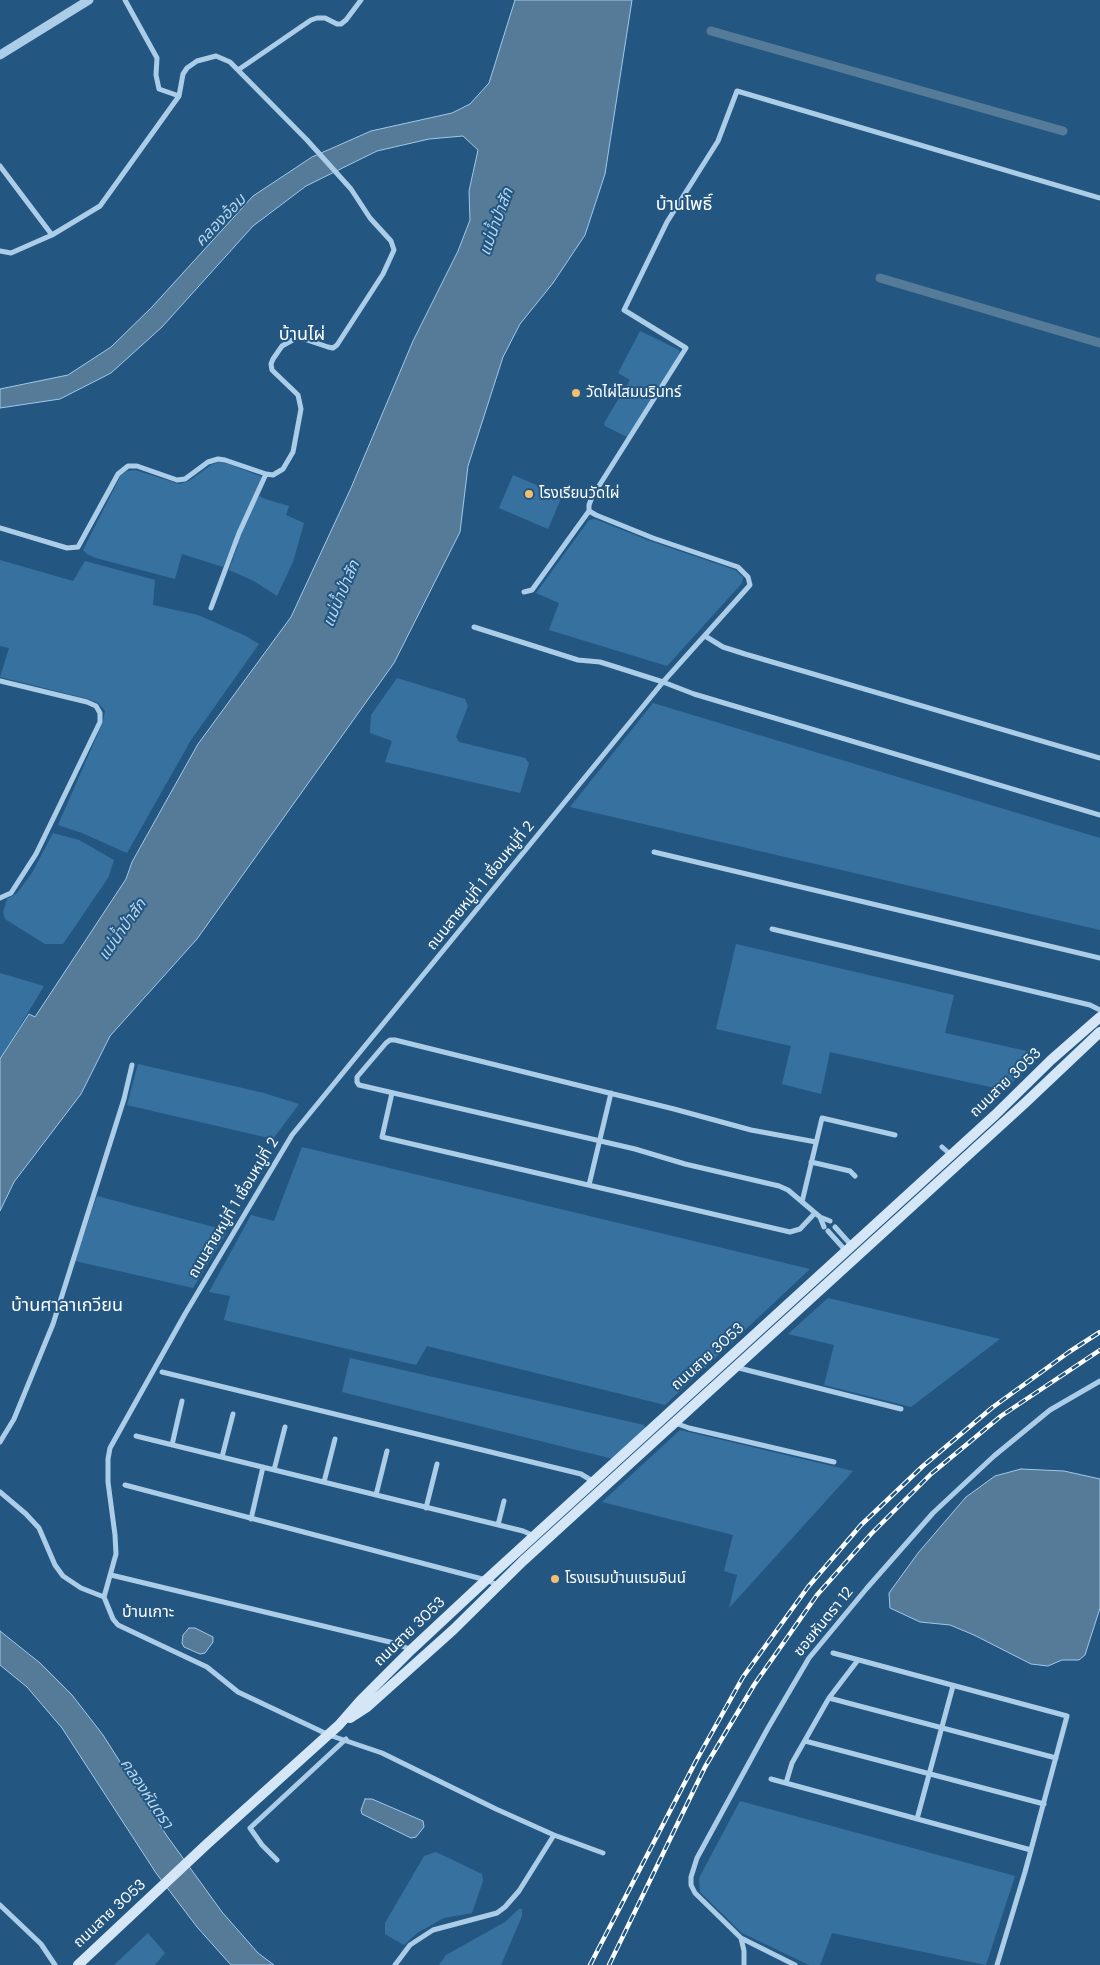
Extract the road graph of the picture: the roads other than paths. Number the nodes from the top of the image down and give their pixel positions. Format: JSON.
{"nodes":[{"id":1,"x":89,"y":0,"type":"edge"},
{"id":2,"x":125,"y":0,"type":"edge"},
{"id":3,"x":362,"y":0,"type":"edge"},
{"id":4,"x":0,"y":55,"type":"edge"},
{"id":5,"x":238,"y":70,"type":"junction"},
{"id":6,"x":179,"y":96,"type":"junction"},
{"id":7,"x":0,"y":166,"type":"edge"},
{"id":8,"x":1100,"y":198,"type":"edge"},
{"id":9,"x":52,"y":235,"type":"junction"},
{"id":10,"x":0,"y":251,"type":"edge"},
{"id":11,"x":266,"y":474,"type":"junction"},
{"id":12,"x":589,"y":511,"type":"junction"},
{"id":13,"x":0,"y":528,"type":"edge"},
{"id":14,"x":524,"y":592,"type":"dead end"},
{"id":15,"x":212,"y":608,"type":"dead end"},
{"id":16,"x":474,"y":627,"type":"dead end"},
{"id":17,"x":705,"y":636,"type":"junction"},
{"id":18,"x":0,"y":681,"type":"edge"},
{"id":19,"x":663,"y":682,"type":"junction"},
{"id":20,"x":1100,"y":758,"type":"edge"},
{"id":21,"x":1100,"y":815,"type":"edge"},
{"id":22,"x":654,"y":852,"type":"dead end"},
{"id":23,"x":0,"y":898,"type":"edge"},
{"id":24,"x":772,"y":929,"type":"dead end"},
{"id":25,"x":1100,"y":958,"type":"edge"},
{"id":26,"x":1100,"y":1010,"type":"edge"},
{"id":27,"x":1100,"y":1017,"type":"edge"},
{"id":28,"x":1100,"y":1032,"type":"edge"},
{"id":29,"x":132,"y":1065,"type":"dead end"},
{"id":30,"x":1026,"y":1084,"type":"junction"},
{"id":31,"x":392,"y":1093,"type":"junction"},
{"id":32,"x":611,"y":1093,"type":"junction"},
{"id":33,"x":1036,"y":1093,"type":"junction"},
{"id":34,"x":895,"y":1136,"type":"dead end"},
{"id":35,"x":600,"y":1140,"type":"junction"},
{"id":36,"x":816,"y":1142,"type":"junction"},
{"id":37,"x":942,"y":1147,"type":"dead end"},
{"id":38,"x":952,"y":1155,"type":"junction"},
{"id":39,"x":812,"y":1162,"type":"junction"},
{"id":40,"x":855,"y":1176,"type":"dead end"},
{"id":41,"x":589,"y":1185,"type":"junction"},
{"id":42,"x":802,"y":1202,"type":"junction"},
{"id":43,"x":818,"y":1215,"type":"junction"},
{"id":44,"x":830,"y":1221,"type":"dead end"},
{"id":45,"x":835,"y":1227,"type":"dead end"},
{"id":46,"x":849,"y":1248,"type":"junction"},
{"id":47,"x":735,"y":1367,"type":"junction"},
{"id":48,"x":162,"y":1372,"type":"dead end"},
{"id":49,"x":1100,"y":1381,"type":"edge"},
{"id":50,"x":182,"y":1401,"type":"dead end"},
{"id":51,"x":901,"y":1409,"type":"dead end"},
{"id":52,"x":233,"y":1414,"type":"dead end"},
{"id":53,"x":675,"y":1422,"type":"junction"},
{"id":54,"x":284,"y":1427,"type":"dead end"},
{"id":55,"x":136,"y":1436,"type":"dead end"},
{"id":56,"x":335,"y":1439,"type":"dead end"},
{"id":57,"x":0,"y":1442,"type":"edge"},
{"id":58,"x":172,"y":1445,"type":"junction"},
{"id":59,"x":387,"y":1451,"type":"dead end"},
{"id":60,"x":222,"y":1458,"type":"junction"},
{"id":61,"x":834,"y":1462,"type":"dead end"},
{"id":62,"x":437,"y":1464,"type":"dead end"},
{"id":63,"x":263,"y":1467,"type":"junction"},
{"id":64,"x":274,"y":1470,"type":"junction"},
{"id":65,"x":324,"y":1482,"type":"junction"},
{"id":66,"x":594,"y":1482,"type":"junction"},
{"id":67,"x":125,"y":1485,"type":"dead end"},
{"id":68,"x":0,"y":1492,"type":"edge"},
{"id":69,"x":376,"y":1495,"type":"junction"},
{"id":70,"x":504,"y":1501,"type":"dead end"},
{"id":71,"x":426,"y":1508,"type":"junction"},
{"id":72,"x":251,"y":1519,"type":"junction"},
{"id":73,"x":498,"y":1525,"type":"junction"},
{"id":74,"x":534,"y":1536,"type":"junction"},
{"id":75,"x":111,"y":1575,"type":"junction"},
{"id":76,"x":486,"y":1580,"type":"junction"},
{"id":77,"x":499,"y":1586,"type":"junction"},
{"id":78,"x":104,"y":1597,"type":"junction"},
{"id":79,"x":411,"y":1650,"type":"junction"},
{"id":80,"x":833,"y":1654,"type":"dead end"},
{"id":81,"x":858,"y":1660,"type":"junction"},
{"id":82,"x":953,"y":1686,"type":"junction"},
{"id":83,"x":829,"y":1698,"type":"junction"},
{"id":84,"x":340,"y":1724,"type":"junction"},
{"id":85,"x":941,"y":1728,"type":"junction"},
{"id":86,"x":329,"y":1734,"type":"junction"},
{"id":87,"x":346,"y":1739,"type":"junction"},
{"id":88,"x":805,"y":1740,"type":"junction"},
{"id":89,"x":1056,"y":1758,"type":"junction"},
{"id":90,"x":929,"y":1773,"type":"junction"},
{"id":91,"x":771,"y":1779,"type":"dead end"},
{"id":92,"x":786,"y":1783,"type":"junction"},
{"id":93,"x":1044,"y":1804,"type":"junction"},
{"id":94,"x":917,"y":1818,"type":"junction"},
{"id":95,"x":554,"y":1835,"type":"junction"},
{"id":96,"x":1032,"y":1850,"type":"junction"},
{"id":97,"x":603,"y":1853,"type":"dead end"},
{"id":98,"x":277,"y":1860,"type":"dead end"},
{"id":99,"x":0,"y":1905,"type":"edge"},
{"id":100,"x":741,"y":1938,"type":"junction"},
{"id":101,"x":55,"y":1965,"type":"edge"},
{"id":102,"x":78,"y":1965,"type":"edge"},
{"id":103,"x":395,"y":1965,"type":"edge"},
{"id":104,"x":744,"y":1965,"type":"edge"},
{"id":105,"x":795,"y":1965,"type":"edge"},
{"id":106,"x":997,"y":1965,"type":"edge"}],
"edges":[{"from":1,"to":4,"type":"street"},
{"from":2,"to":6,"type":"street"},
{"from":3,"to":5,"type":"street"},
{"from":5,"to":6,"type":"street"},
{"from":5,"to":11,"type":"street"},
{"from":6,"to":9,"type":"street"},
{"from":7,"to":9,"type":"street"},
{"from":8,"to":12,"type":"street"},
{"from":9,"to":10,"type":"street"},
{"from":11,"to":13,"type":"street"},
{"from":11,"to":15,"type":"street"},
{"from":12,"to":14,"type":"street"},
{"from":12,"to":17,"type":"street","name":"ถนนสายหมู่ที่ 1 เชื่อมหมู่ที่ 2"},
{"from":16,"to":19,"type":"street"},
{"from":17,"to":19,"type":"street","name":"ถนนสายหมู่ที่ 1 เชื่อมหมู่ที่ 2"},
{"from":17,"to":20,"type":"street"},
{"from":18,"to":23,"type":"street"},
{"from":19,"to":21,"type":"street"},
{"from":19,"to":75,"type":"street","name":"ถนนสายหมู่ที่ 1 เชื่อมหมู่ที่ 2"},
{"from":22,"to":25,"type":"street"},
{"from":24,"to":26,"type":"street"},
{"from":27,"to":30,"type":"main road","name":"ถนนสาย 3053"},
{"from":28,"to":33,"type":"main road","name":"ถนนสาย 3053"},
{"from":29,"to":57,"type":"street"},
{"from":30,"to":33,"type":"main road"},
{"from":30,"to":38,"type":"main road","name":"ถนนสาย 3053"},
{"from":31,"to":32,"type":"street"},
{"from":31,"to":35,"type":"street"},
{"from":31,"to":41,"type":"street"},
{"from":32,"to":35,"type":"street"},
{"from":32,"to":36,"type":"street"},
{"from":33,"to":47,"type":"main road","name":"ถนนสาย 3053"},
{"from":34,"to":36,"type":"street"},
{"from":35,"to":41,"type":"street"},
{"from":35,"to":42,"type":"street"},
{"from":36,"to":39,"type":"street"},
{"from":37,"to":38,"type":"street"},
{"from":38,"to":46,"type":"main road","name":"ถนนสาย 3053"},
{"from":39,"to":40,"type":"street"},
{"from":39,"to":42,"type":"street"},
{"from":41,"to":43,"type":"street"},
{"from":42,"to":43,"type":"street"},
{"from":43,"to":44,"type":"street"},
{"from":43,"to":46,"type":"street"},
{"from":45,"to":46,"type":"street"},
{"from":46,"to":66,"type":"main road","name":"ถนนสาย 3053"},
{"from":47,"to":51,"type":"street"},
{"from":47,"to":53,"type":"main road","name":"ถนนสาย 3053"},
{"from":48,"to":66,"type":"street"},
{"from":49,"to":100,"type":"street","name":"ซอยหันตรา 12"},
{"from":50,"to":58,"type":"street"},
{"from":52,"to":60,"type":"street"},
{"from":53,"to":61,"type":"street"},
{"from":53,"to":77,"type":"main road","name":"ถนนสาย 3053"},
{"from":54,"to":64,"type":"street"},
{"from":55,"to":58,"type":"street"},
{"from":56,"to":65,"type":"street"},
{"from":58,"to":60,"type":"street"},
{"from":59,"to":69,"type":"street"},
{"from":60,"to":63,"type":"street"},
{"from":62,"to":71,"type":"street"},
{"from":63,"to":64,"type":"street"},
{"from":63,"to":72,"type":"street"},
{"from":64,"to":65,"type":"street"},
{"from":65,"to":69,"type":"street"},
{"from":66,"to":74,"type":"main road","name":"ถนนสาย 3053"},
{"from":67,"to":72,"type":"street"},
{"from":68,"to":78,"type":"street"},
{"from":69,"to":71,"type":"street"},
{"from":70,"to":73,"type":"street"},
{"from":71,"to":73,"type":"street"},
{"from":72,"to":76,"type":"street"},
{"from":73,"to":74,"type":"street"},
{"from":74,"to":76,"type":"main road","name":"ถนนสาย 3053"},
{"from":75,"to":78,"type":"street","name":"ถนนสายหมู่ที่ 1 เชื่อมหมู่ที่ 2"},
{"from":75,"to":79,"type":"street"},
{"from":76,"to":77,"type":"street"},
{"from":76,"to":79,"type":"main road","name":"ถนนสาย 3053"},
{"from":77,"to":84,"type":"main road","name":"ถนนสาย 3053"},
{"from":78,"to":86,"type":"street"},
{"from":79,"to":84,"type":"main road","name":"ถนนสาย 3053"},
{"from":80,"to":81,"type":"street"},
{"from":81,"to":82,"type":"street"},
{"from":81,"to":83,"type":"street"},
{"from":82,"to":85,"type":"street"},
{"from":82,"to":89,"type":"street"},
{"from":83,"to":85,"type":"street"},
{"from":83,"to":88,"type":"street"},
{"from":84,"to":86,"type":"main road","name":"ถนนสาย 3053"},
{"from":85,"to":89,"type":"street"},
{"from":85,"to":90,"type":"street"},
{"from":86,"to":87,"type":"street"},
{"from":86,"to":102,"type":"main road","name":"ถนนสาย 3053"},
{"from":87,"to":95,"type":"street"},
{"from":87,"to":98,"type":"street"},
{"from":88,"to":90,"type":"street"},
{"from":88,"to":92,"type":"street"},
{"from":89,"to":93,"type":"street"},
{"from":90,"to":93,"type":"street"},
{"from":90,"to":94,"type":"street"},
{"from":91,"to":92,"type":"street"},
{"from":92,"to":94,"type":"street"},
{"from":93,"to":96,"type":"street"},
{"from":94,"to":96,"type":"street"},
{"from":95,"to":97,"type":"street"},
{"from":95,"to":103,"type":"street"},
{"from":96,"to":106,"type":"street"},
{"from":99,"to":101,"type":"street"},
{"from":100,"to":104,"type":"street"},
{"from":100,"to":105,"type":"street","name":"ซอยหันตรา 12"}]}
